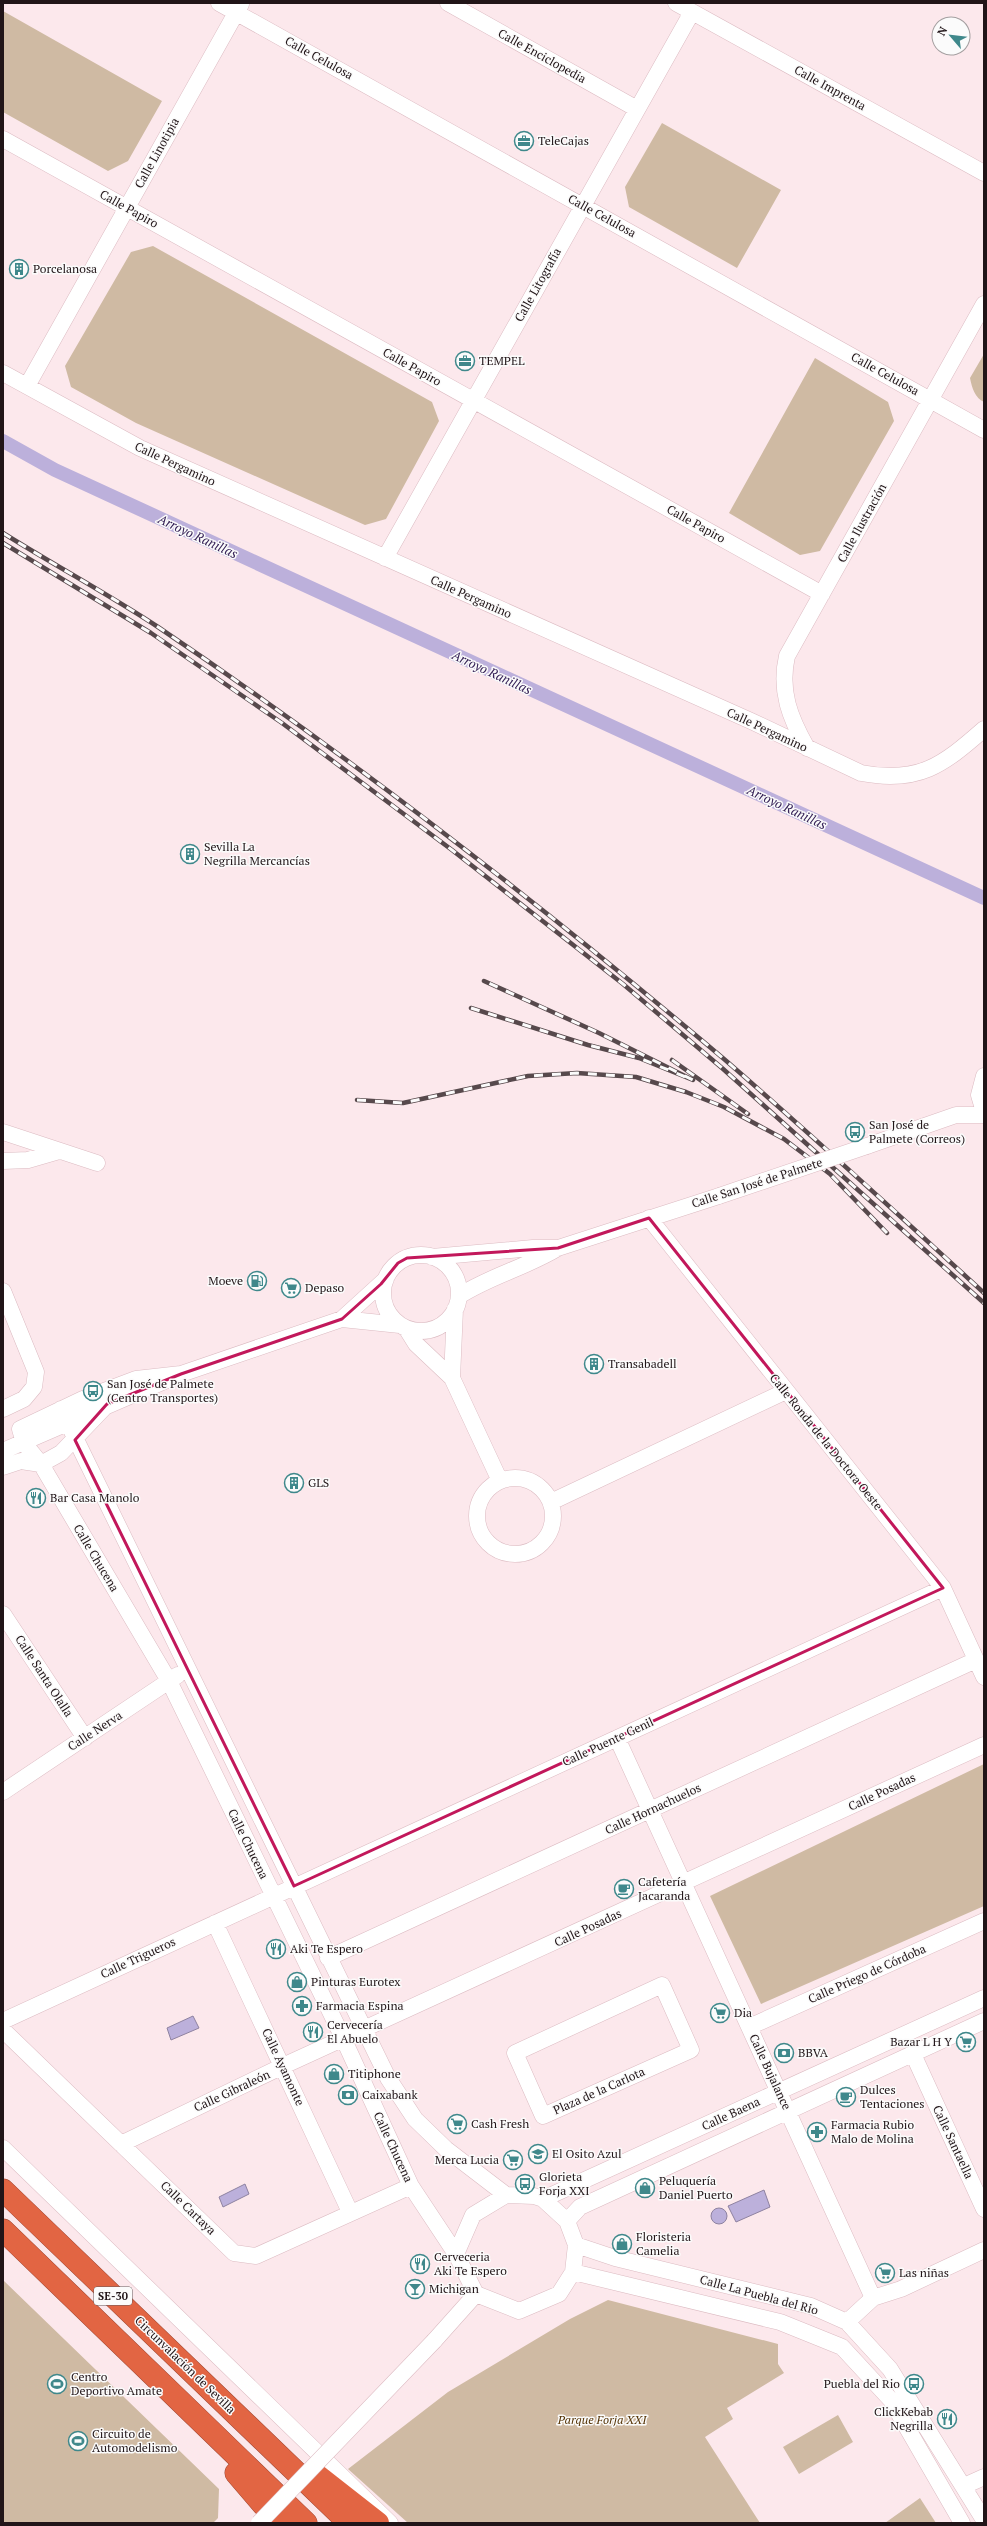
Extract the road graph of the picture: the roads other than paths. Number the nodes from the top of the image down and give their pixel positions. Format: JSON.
{"nodes":[{"id":1,"x":219,"y":3,"type":"edge"},
{"id":2,"x":448,"y":3,"type":"edge"},
{"id":3,"x":676,"y":3,"type":"edge"},
{"id":4,"x":239,"y":8,"type":"edge"},
{"id":5,"x":692,"y":12,"type":"junction"},
{"id":6,"x":637,"y":109,"type":"junction"},
{"id":7,"x":3,"y":139,"type":"edge"},
{"id":8,"x":984,"y":173,"type":"edge"},
{"id":9,"x":583,"y":206,"type":"junction"},
{"id":10,"x":127,"y":208,"type":"junction"},
{"id":11,"x":984,"y":304,"type":"edge"},
{"id":12,"x":3,"y":373,"type":"edge"},
{"id":13,"x":27,"y":386,"type":"junction"},
{"id":14,"x":931,"y":399,"type":"junction"},
{"id":15,"x":474,"y":401,"type":"junction"},
{"id":16,"x":984,"y":430,"type":"edge"},
{"id":17,"x":385,"y":558,"type":"junction"},
{"id":18,"x":822,"y":594,"type":"junction"},
{"id":19,"x":981,"y":738,"type":"edge"},
{"id":20,"x":807,"y":748,"type":"junction"},
{"id":21,"x":984,"y":1076,"type":"edge"},
{"id":22,"x":979,"y":1095,"type":"junction"},
{"id":23,"x":984,"y":1112,"type":"edge"},
{"id":24,"x":956,"y":1115,"type":"junction"},
{"id":25,"x":984,"y":1115,"type":"edge"},
{"id":26,"x":3,"y":1132,"type":"edge"},
{"id":27,"x":59,"y":1151,"type":"junction"},
{"id":28,"x":3,"y":1161,"type":"edge"},
{"id":29,"x":97,"y":1163,"type":"dead end"},
{"id":30,"x":649,"y":1218,"type":"junction"},
{"id":31,"x":558,"y":1248,"type":"junction"},
{"id":32,"x":432,"y":1257,"type":"junction"},
{"id":33,"x":386,"y":1279,"type":"junction"},
{"id":34,"x":3,"y":1291,"type":"edge"},
{"id":35,"x":457,"y":1302,"type":"junction"},
{"id":36,"x":342,"y":1319,"type":"junction"},
{"id":37,"x":403,"y":1326,"type":"junction"},
{"id":38,"x":181,"y":1374,"type":"junction"},
{"id":39,"x":452,"y":1378,"type":"junction"},
{"id":40,"x":786,"y":1391,"type":"junction"},
{"id":41,"x":107,"y":1404,"type":"junction"},
{"id":42,"x":3,"y":1409,"type":"edge"},
{"id":43,"x":64,"y":1416,"type":"junction"},
{"id":44,"x":75,"y":1440,"type":"junction"},
{"id":45,"x":24,"y":1443,"type":"junction"},
{"id":46,"x":3,"y":1451,"type":"edge"},
{"id":47,"x":41,"y":1464,"type":"junction"},
{"id":48,"x":3,"y":1467,"type":"edge"},
{"id":49,"x":500,"y":1481,"type":"junction"},
{"id":50,"x":551,"y":1502,"type":"junction"},
{"id":51,"x":943,"y":1588,"type":"junction"},
{"id":52,"x":3,"y":1614,"type":"edge"},
{"id":53,"x":976,"y":1660,"type":"junction"},
{"id":54,"x":187,"y":1670,"type":"junction"},
{"id":55,"x":984,"y":1677,"type":"edge"},
{"id":56,"x":169,"y":1681,"type":"junction"},
{"id":57,"x":85,"y":1738,"type":"junction"},
{"id":58,"x":616,"y":1738,"type":"junction"},
{"id":59,"x":984,"y":1745,"type":"edge"},
{"id":60,"x":3,"y":1791,"type":"edge"},
{"id":61,"x":650,"y":1811,"type":"junction"},
{"id":62,"x":684,"y":1884,"type":"junction"},
{"id":63,"x":294,"y":1886,"type":"junction"},
{"id":64,"x":273,"y":1896,"type":"junction"},
{"id":65,"x":984,"y":1921,"type":"edge"},
{"id":66,"x":215,"y":1922,"type":"junction"},
{"id":67,"x":328,"y":1958,"type":"junction"},
{"id":68,"x":662,"y":1985,"type":"joint"},
{"id":69,"x":984,"y":1998,"type":"edge"},
{"id":70,"x":3,"y":2021,"type":"edge"},
{"id":71,"x":984,"y":2021,"type":"edge"},
{"id":72,"x":749,"y":2027,"type":"junction"},
{"id":73,"x":3,"y":2030,"type":"edge"},
{"id":74,"x":364,"y":2031,"type":"junction"},
{"id":75,"x":344,"y":2040,"type":"junction"},
{"id":76,"x":913,"y":2054,"type":"junction"},
{"id":77,"x":283,"y":2066,"type":"junction"},
{"id":78,"x":779,"y":2091,"type":"junction"},
{"id":79,"x":788,"y":2111,"type":"junction"},
{"id":80,"x":120,"y":2144,"type":"junction"},
{"id":81,"x":3,"y":2148,"type":"edge"},
{"id":82,"x":411,"y":2186,"type":"junction"},
{"id":83,"x":3,"y":2190,"type":"edge"},
{"id":84,"x":506,"y":2194,"type":"junction"},
{"id":85,"x":543,"y":2199,"type":"junction"},
{"id":86,"x":984,"y":2208,"type":"edge"},
{"id":87,"x":350,"y":2212,"type":"junction"},
{"id":88,"x":567,"y":2221,"type":"junction"},
{"id":89,"x":3,"y":2230,"type":"edge"},
{"id":90,"x":576,"y":2246,"type":"junction"},
{"id":91,"x":984,"y":2250,"type":"edge"},
{"id":92,"x":456,"y":2254,"type":"junction"},
{"id":93,"x":573,"y":2272,"type":"junction"},
{"id":94,"x":476,"y":2294,"type":"junction"},
{"id":95,"x":873,"y":2298,"type":"junction"},
{"id":96,"x":848,"y":2322,"type":"junction"},
{"id":97,"x":147,"y":2368,"type":"junction"},
{"id":98,"x":223,"y":2402,"type":"junction"},
{"id":99,"x":984,"y":2477,"type":"edge"},
{"id":100,"x":964,"y":2486,"type":"junction"},
{"id":101,"x":984,"y":2520,"type":"edge"},
{"id":102,"x":259,"y":2523,"type":"edge"},
{"id":103,"x":279,"y":2523,"type":"edge"},
{"id":104,"x":306,"y":2523,"type":"edge"},
{"id":105,"x":349,"y":2523,"type":"edge"},
{"id":106,"x":378,"y":2523,"type":"edge"},
{"id":107,"x":390,"y":2523,"type":"edge"},
{"id":108,"x":962,"y":2523,"type":"edge"}],
"edges":[{"from":1,"to":4,"type":"street","name":"Calle Celulosa"},
{"from":2,"to":6,"type":"street","name":"Calle Enciclopedia"},
{"from":3,"to":5,"type":"street","name":"Calle Imprenta"},
{"from":4,"to":9,"type":"street","name":"Calle Celulosa"},
{"from":4,"to":10,"type":"street","name":"Calle Linotipia"},
{"from":5,"to":6,"type":"street","name":"Calle Litografía"},
{"from":5,"to":8,"type":"street","name":"Calle Imprenta"},
{"from":6,"to":9,"type":"street","name":"Calle Litografía"},
{"from":7,"to":10,"type":"street","name":"Calle Papiro"},
{"from":9,"to":14,"type":"street","name":"Calle Celulosa"},
{"from":9,"to":15,"type":"street","name":"Calle Litografía"},
{"from":10,"to":13,"type":"street","name":"Calle Linotipia"},
{"from":10,"to":15,"type":"street","name":"Calle Papiro"},
{"from":11,"to":14,"type":"street","name":"Calle Ilustración"},
{"from":12,"to":13,"type":"street","name":"Calle Pergamino"},
{"from":13,"to":17,"type":"street","name":"Calle Pergamino"},
{"from":14,"to":16,"type":"street","name":"Calle Celulosa"},
{"from":14,"to":18,"type":"street","name":"Calle Ilustración"},
{"from":15,"to":17,"type":"street","name":"Calle Litografía"},
{"from":15,"to":18,"type":"street","name":"Calle Papiro"},
{"from":17,"to":20,"type":"street","name":"Calle Pergamino"},
{"from":18,"to":20,"type":"street","name":"Calle Ilustración"},
{"from":19,"to":20,"type":"street","name":"Calle Pergamino"},
{"from":21,"to":22,"type":"street"},
{"from":22,"to":23,"type":"street"},
{"from":22,"to":24,"type":"street","name":"Calle San José de Palmete"},
{"from":24,"to":25,"type":"street","name":"Calle San José de Palmete"},
{"from":24,"to":30,"type":"street","name":"Calle San José de Palmete","bridge":true},
{"from":26,"to":27,"type":"street"},
{"from":27,"to":28,"type":"street"},
{"from":27,"to":29,"type":"street"},
{"from":30,"to":31,"type":"street","name":"Calle San José de Palmete"},
{"from":30,"to":40,"type":"street","name":"Calle Ronda de la Doctora Oeste"},
{"from":31,"to":32,"type":"street","name":"Calle San José de Palmete"},
{"from":31,"to":35,"type":"street","name":"Calle San José de Palmete"},
{"from":32,"to":33,"type":"street"},
{"from":32,"to":35,"type":"street"},
{"from":33,"to":36,"type":"street"},
{"from":33,"to":37,"type":"street"},
{"from":34,"to":42,"type":"street"},
{"from":35,"to":37,"type":"street"},
{"from":35,"to":39,"type":"street"},
{"from":36,"to":37,"type":"street"},
{"from":36,"to":38,"type":"street"},
{"from":37,"to":39,"type":"street"},
{"from":38,"to":41,"type":"street"},
{"from":38,"to":43,"type":"street"},
{"from":39,"to":49,"type":"street"},
{"from":40,"to":50,"type":"street"},
{"from":40,"to":51,"type":"street","name":"Calle Ronda de la Doctora Oeste"},
{"from":41,"to":43,"type":"street"},
{"from":41,"to":44,"type":"street"},
{"from":43,"to":44,"type":"street","name":"Calle Chucena"},
{"from":43,"to":45,"type":"street"},
{"from":44,"to":47,"type":"street"},
{"from":44,"to":54,"type":"street","name":"Calle Chucena"},
{"from":45,"to":46,"type":"street"},
{"from":45,"to":47,"type":"street","name":"Calle Chucena"},
{"from":47,"to":48,"type":"street"},
{"from":47,"to":56,"type":"street","name":"Calle Chucena"},
{"from":49,"to":50,"type":"street"},
{"from":49,"to":50,"type":"street"},
{"from":51,"to":53,"type":"street","name":"Calle Ronda de la Doctora Oeste"},
{"from":51,"to":58,"type":"street","name":"Calle Puente Genil"},
{"from":52,"to":57,"type":"street","name":"Calle Santa Olalla"},
{"from":53,"to":55,"type":"street","name":"Calle Ronda de la Doctora Oeste"},
{"from":53,"to":61,"type":"street","name":"Calle Hornachuelos"},
{"from":54,"to":56,"type":"street","name":"Calle Nerva"},
{"from":54,"to":63,"type":"street","name":"Calle Chucena"},
{"from":56,"to":57,"type":"street","name":"Calle Nerva"},
{"from":56,"to":64,"type":"street","name":"Calle Chucena"},
{"from":57,"to":60,"type":"street","name":"Calle Nerva"},
{"from":58,"to":61,"type":"street","name":"Calle Bujalance"},
{"from":58,"to":63,"type":"street","name":"Calle Puente Genil"},
{"from":59,"to":62,"type":"street","name":"Calle Posadas"},
{"from":61,"to":62,"type":"street","name":"Calle Bujalance"},
{"from":61,"to":67,"type":"street","name":"Calle Hornachuelos"},
{"from":62,"to":72,"type":"street","name":"Calle Bujalance"},
{"from":62,"to":74,"type":"street","name":"Calle Posadas"},
{"from":63,"to":64,"type":"street","name":"Calle Puente Genil"},
{"from":63,"to":67,"type":"street","name":"Calle Chucena"},
{"from":64,"to":66,"type":"street","name":"Calle Trigueros"},
{"from":64,"to":75,"type":"street","name":"Calle Chucena"},
{"from":65,"to":72,"type":"street","name":"Calle Priego de Córdoba"},
{"from":66,"to":70,"type":"street","name":"Calle Trigueros"},
{"from":66,"to":77,"type":"street","name":"Calle Ayamonte"},
{"from":67,"to":74,"type":"street","name":"Calle Chucena"},
{"from":68,"to":68,"type":"street","name":"Plaza de la Carlota"},
{"from":69,"to":78,"type":"street","name":"Calle Baena"},
{"from":71,"to":76,"type":"street","name":"Calle Baena"},
{"from":72,"to":78,"type":"street","name":"Calle Bujalance"},
{"from":73,"to":80,"type":"street","name":"Calle Cartaya"},
{"from":74,"to":75,"type":"street","name":"Calle Posadas"},
{"from":74,"to":84,"type":"street","name":"Calle Chucena"},
{"from":75,"to":77,"type":"street","name":"Calle Gibraleón"},
{"from":75,"to":82,"type":"street","name":"Calle Chucena"},
{"from":76,"to":79,"type":"street","name":"Calle Baena"},
{"from":76,"to":86,"type":"street","name":"Calle Santaella"},
{"from":77,"to":80,"type":"street","name":"Calle Gibraleón"},
{"from":77,"to":87,"type":"street","name":"Calle Ayamonte"},
{"from":78,"to":79,"type":"street","name":"Calle Bujalance"},
{"from":78,"to":85,"type":"street","name":"Calle Baena"},
{"from":79,"to":88,"type":"street","name":"Calle Baena"},
{"from":79,"to":95,"type":"street","name":"Calle Bujalance"},
{"from":80,"to":87,"type":"street","name":"Calle Cartaya"},
{"from":81,"to":107,"type":"street"},
{"from":82,"to":87,"type":"street","name":"Calle Cartaya"},
{"from":82,"to":92,"type":"street","name":"Calle Chucena"},
{"from":83,"to":98,"type":"highway","name":"Circunvalación de Sevilla","number":"SE-30"},
{"from":84,"to":85,"type":"street"},
{"from":84,"to":92,"type":"street"},
{"from":85,"to":88,"type":"street"},
{"from":88,"to":90,"type":"street"},
{"from":89,"to":97,"type":"highway","number":"SE-30"},
{"from":90,"to":93,"type":"street"},
{"from":90,"to":96,"type":"street","name":"Calle La Puebla del Rio"},
{"from":91,"to":95,"type":"street"},
{"from":92,"to":94,"type":"street"},
{"from":93,"to":94,"type":"street"},
{"from":93,"to":108,"type":"street","name":"Calle La Puebla del Rio"},
{"from":94,"to":102,"type":"street","bridge":true},
{"from":95,"to":96,"type":"street"},
{"from":96,"to":100,"type":"street","name":"Calle La Puebla del Rio"},
{"from":97,"to":103,"type":"highway"},
{"from":97,"to":104,"type":"highway","number":"SE-30"},
{"from":98,"to":105,"type":"highway","name":"Circunvalación de Sevilla","number":"SE-30"},
{"from":98,"to":106,"type":"highway"},
{"from":99,"to":100,"type":"street"},
{"from":100,"to":101,"type":"street","name":"Calle La Puebla del Rio"}]}
